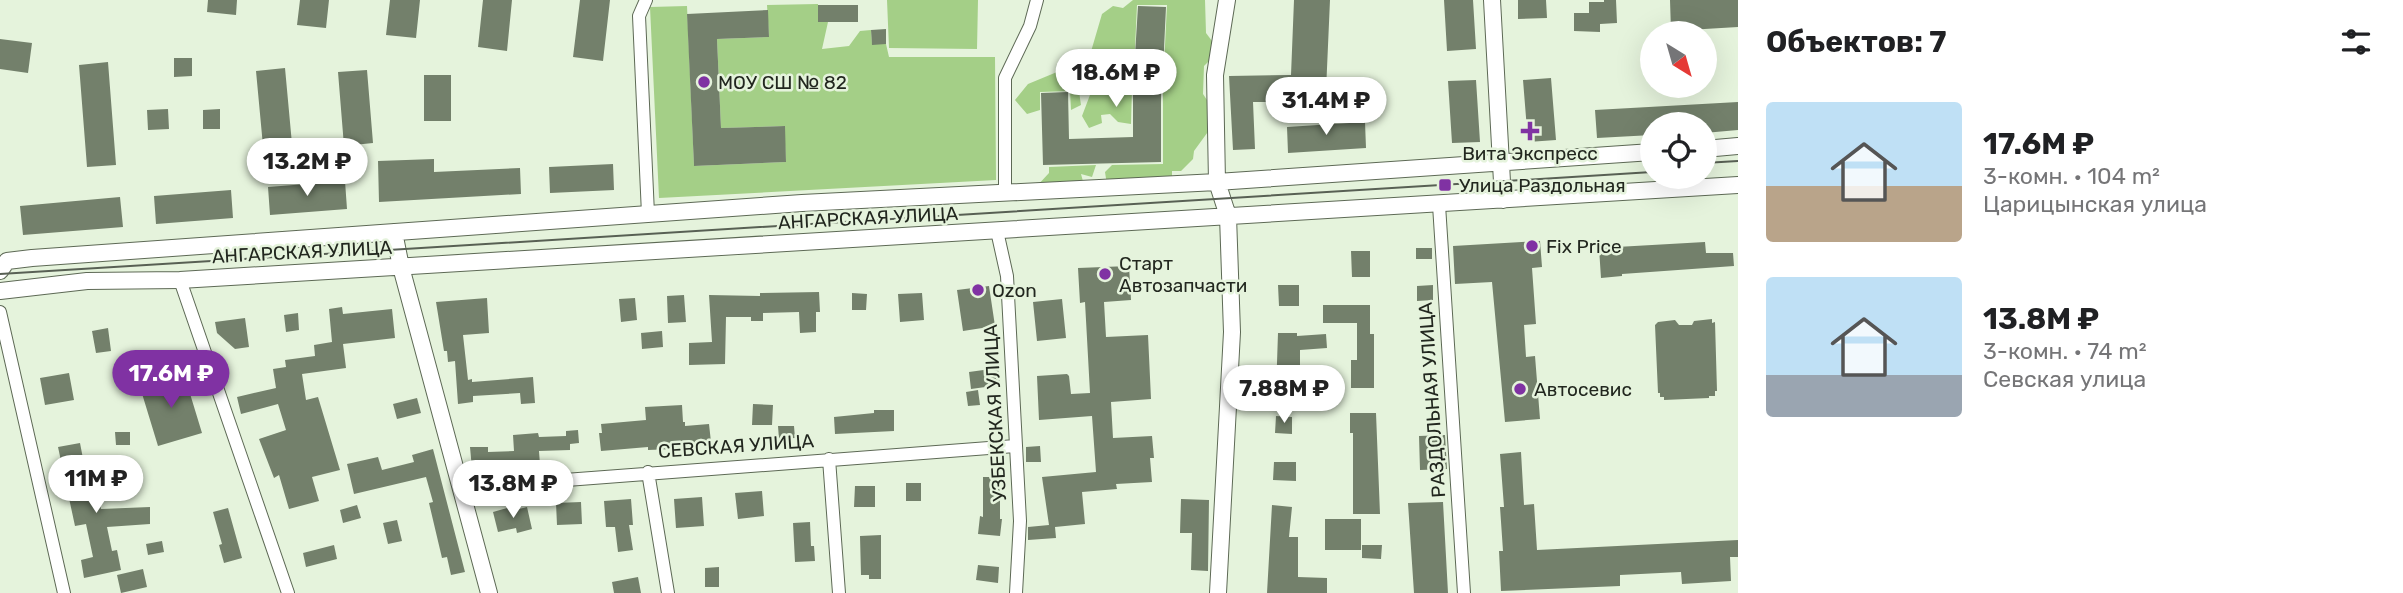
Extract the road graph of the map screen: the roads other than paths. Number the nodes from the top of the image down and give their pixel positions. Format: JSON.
{"nodes":[{"id":1,"x":646,"y":0,"type":"edge"},
{"id":2,"x":1037,"y":0,"type":"edge"},
{"id":3,"x":1227,"y":0,"type":"edge"},
{"id":4,"x":1492,"y":0,"type":"edge"},
{"id":5,"x":1738,"y":146,"type":"edge"},
{"id":6,"x":1717,"y":148,"type":"edge"},
{"id":7,"x":1640,"y":153,"type":"edge"},
{"id":8,"x":1501,"y":162,"type":"junction"},
{"id":9,"x":1217,"y":182,"type":"junction"},
{"id":10,"x":1738,"y":185,"type":"edge"},
{"id":11,"x":1005,"y":193,"type":"junction"},
{"id":12,"x":1503,"y":200,"type":"junction"},
{"id":13,"x":1439,"y":205,"type":"junction"},
{"id":14,"x":649,"y":214,"type":"junction"},
{"id":15,"x":1228,"y":216,"type":"junction"},
{"id":16,"x":997,"y":231,"type":"junction"},
{"id":17,"x":394,"y":232,"type":"junction"},
{"id":18,"x":2,"y":265,"type":"edge"},
{"id":19,"x":401,"y":267,"type":"junction"},
{"id":20,"x":180,"y":280,"type":"junction"},
{"id":21,"x":0,"y":291,"type":"edge"},
{"id":22,"x":0,"y":312,"type":"edge"},
{"id":23,"x":1015,"y":446,"type":"junction"},
{"id":24,"x":829,"y":459,"type":"junction"},
{"id":25,"x":648,"y":472,"type":"junction"},
{"id":26,"x":460,"y":488,"type":"junction"},
{"id":27,"x":64,"y":593,"type":"edge"},
{"id":28,"x":288,"y":593,"type":"edge"},
{"id":29,"x":489,"y":593,"type":"edge"},
{"id":30,"x":668,"y":593,"type":"edge"},
{"id":31,"x":839,"y":593,"type":"edge"},
{"id":32,"x":1016,"y":593,"type":"edge"},
{"id":33,"x":1218,"y":593,"type":"edge"},
{"id":34,"x":1464,"y":593,"type":"edge"}],
"edges":[{"from":1,"to":14,"type":"street"},
{"from":2,"to":11,"type":"street"},
{"from":3,"to":9,"type":"main road"},
{"from":4,"to":8,"type":"main road"},
{"from":5,"to":6,"type":"main road"},
{"from":7,"to":8,"type":"main road","name":"АНГАРСКАЯ УЛИЦА"},
{"from":8,"to":9,"type":"main road","name":"АНГАРСКАЯ УЛИЦА"},
{"from":8,"to":12,"type":"main road"},
{"from":9,"to":11,"type":"main road","name":"АНГАРСКАЯ УЛИЦА"},
{"from":9,"to":15,"type":"main road"},
{"from":10,"to":12,"type":"main road","name":"АНГАРСКАЯ УЛИЦА"},
{"from":11,"to":14,"type":"main road","name":"АНГАРСКАЯ УЛИЦА"},
{"from":12,"to":13,"type":"main road","name":"АНГАРСКАЯ УЛИЦА"},
{"from":13,"to":15,"type":"main road","name":"АНГАРСКАЯ УЛИЦА"},
{"from":13,"to":34,"type":"street","name":"РАЗДОЛЬНАЯ УЛИЦА"},
{"from":14,"to":17,"type":"main road","name":"АНГАРСКАЯ УЛИЦА"},
{"from":15,"to":16,"type":"main road","name":"АНГАРСКАЯ УЛИЦА"},
{"from":15,"to":33,"type":"main road"},
{"from":16,"to":19,"type":"main road","name":"АНГАРСКАЯ УЛИЦА"},
{"from":16,"to":23,"type":"street","name":"УЗБЕКСКАЯ УЛИЦА"},
{"from":17,"to":18,"type":"main road","name":"АНГАРСКАЯ УЛИЦА"},
{"from":17,"to":19,"type":"main road"},
{"from":19,"to":20,"type":"main road","name":"АНГАРСКАЯ УЛИЦА"},
{"from":19,"to":26,"type":"main road"},
{"from":20,"to":21,"type":"main road","name":"АНГАРСКАЯ УЛИЦА"},
{"from":20,"to":28,"type":"street"},
{"from":22,"to":27,"type":"street"},
{"from":23,"to":24,"type":"street","name":"СЕВСКАЯ УЛИЦА"},
{"from":23,"to":32,"type":"street","name":"УЗБЕКСКАЯ УЛИЦА"},
{"from":24,"to":25,"type":"street","name":"СЕВСКАЯ УЛИЦА"},
{"from":24,"to":31,"type":"street"},
{"from":25,"to":26,"type":"street","name":"СЕВСКАЯ УЛИЦА"},
{"from":25,"to":30,"type":"street"},
{"from":26,"to":29,"type":"main road"}]}
